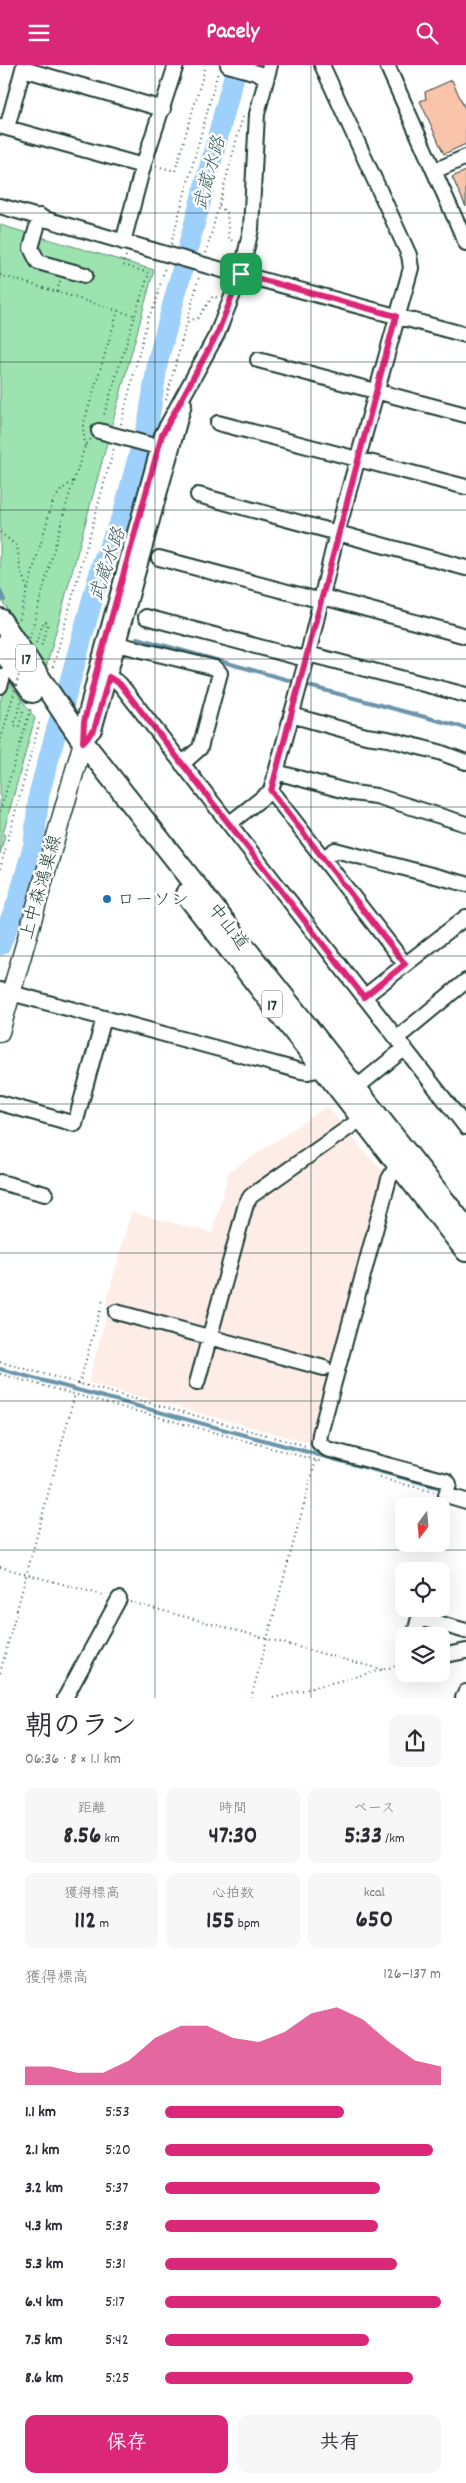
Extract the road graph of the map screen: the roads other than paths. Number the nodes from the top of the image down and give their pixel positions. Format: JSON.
{"nodes":[{"id":1,"x":176,"y":65,"type":"edge"},
{"id":2,"x":228,"y":65,"type":"edge"},
{"id":3,"x":322,"y":65,"type":"edge"},
{"id":4,"x":388,"y":65,"type":"edge"},
{"id":5,"x":24,"y":67,"type":"edge"},
{"id":6,"x":269,"y":70,"type":"edge"},
{"id":7,"x":163,"y":109,"type":"junction"},
{"id":8,"x":3,"y":127,"type":"edge"},
{"id":9,"x":466,"y":157,"type":"edge"},
{"id":10,"x":143,"y":164,"type":"junction"},
{"id":11,"x":434,"y":171,"type":"junction"},
{"id":12,"x":0,"y":206,"type":"edge"},
{"id":13,"x":40,"y":216,"type":"junction"},
{"id":14,"x":123,"y":242,"type":"junction"},
{"id":15,"x":466,"y":243,"type":"edge"},
{"id":16,"x":235,"y":273,"type":"junction"},
{"id":17,"x":85,"y":275,"type":"dead end"},
{"id":18,"x":396,"y":316,"type":"junction"},
{"id":19,"x":466,"y":335,"type":"edge"},
{"id":20,"x":258,"y":360,"type":"dead end"},
{"id":21,"x":376,"y":391,"type":"junction"},
{"id":22,"x":466,"y":415,"type":"edge"},
{"id":23,"x":218,"y":423,"type":"dead end"},
{"id":24,"x":99,"y":431,"type":"road end"},
{"id":25,"x":159,"y":448,"type":"junction"},
{"id":26,"x":358,"y":459,"type":"junction"},
{"id":27,"x":466,"y":487,"type":"edge"},
{"id":28,"x":198,"y":495,"type":"dead end"},
{"id":29,"x":337,"y":533,"type":"junction"},
{"id":30,"x":159,"y":558,"type":"dead end"},
{"id":31,"x":466,"y":568,"type":"edge"},
{"id":32,"x":322,"y":599,"type":"junction"},
{"id":33,"x":146,"y":617,"type":"dead end"},
{"id":34,"x":9,"y":621,"type":"edge"},
{"id":35,"x":466,"y":636,"type":"edge"},
{"id":36,"x":117,"y":644,"type":"junction"},
{"id":37,"x":0,"y":647,"type":"edge"},
{"id":38,"x":307,"y":657,"type":"junction"},
{"id":39,"x":103,"y":675,"type":"junction"},
{"id":40,"x":466,"y":695,"type":"edge"},
{"id":41,"x":42,"y":710,"type":"junction"},
{"id":42,"x":291,"y":715,"type":"junction"},
{"id":43,"x":76,"y":743,"type":"junction"},
{"id":44,"x":466,"y":762,"type":"edge"},
{"id":45,"x":182,"y":764,"type":"junction"},
{"id":46,"x":276,"y":772,"type":"junction"},
{"id":47,"x":271,"y":791,"type":"junction"},
{"id":48,"x":230,"y":823,"type":"junction"},
{"id":49,"x":466,"y":824,"type":"edge"},
{"id":50,"x":324,"y":858,"type":"junction"},
{"id":51,"x":466,"y":884,"type":"edge"},
{"id":52,"x":466,"y":917,"type":"edge"},
{"id":53,"x":405,"y":964,"type":"junction"},
{"id":54,"x":466,"y":981,"type":"edge"},
{"id":55,"x":4,"y":991,"type":"edge"},
{"id":56,"x":364,"y":997,"type":"junction"},
{"id":57,"x":104,"y":1018,"type":"junction"},
{"id":58,"x":0,"y":1032,"type":"edge"},
{"id":59,"x":401,"y":1043,"type":"junction"},
{"id":60,"x":322,"y":1069,"type":"junction"},
{"id":61,"x":356,"y":1088,"type":"junction"},
{"id":62,"x":0,"y":1103,"type":"edge"},
{"id":63,"x":361,"y":1119,"type":"junction"},
{"id":64,"x":466,"y":1127,"type":"edge"},
{"id":65,"x":397,"y":1165,"type":"junction"},
{"id":66,"x":0,"y":1182,"type":"edge"},
{"id":67,"x":45,"y":1194,"type":"dead end"},
{"id":68,"x":466,"y":1228,"type":"edge"},
{"id":69,"x":466,"y":1251,"type":"edge"},
{"id":70,"x":116,"y":1312,"type":"dead end"},
{"id":71,"x":209,"y":1337,"type":"junction"},
{"id":72,"x":324,"y":1368,"type":"dead end"},
{"id":73,"x":197,"y":1383,"type":"dead end"},
{"id":74,"x":466,"y":1501,"type":"edge"},
{"id":75,"x":119,"y":1599,"type":"road end"},
{"id":76,"x":416,"y":1627,"type":"edge"},
{"id":77,"x":466,"y":1631,"type":"edge"},
{"id":78,"x":466,"y":1651,"type":"edge"},
{"id":79,"x":450,"y":1654,"type":"edge"},
{"id":80,"x":65,"y":1698,"type":"edge"}],
"edges":[{"from":1,"to":7,"type":"street"},
{"from":2,"to":6,"type":"street"},
{"from":3,"to":18,"type":"street"},
{"from":4,"to":11,"type":"street"},
{"from":5,"to":7,"type":"street"},
{"from":5,"to":8,"type":"street"},
{"from":6,"to":16,"type":"street"},
{"from":7,"to":10,"type":"street"},
{"from":8,"to":10,"type":"street"},
{"from":9,"to":11,"type":"street"},
{"from":10,"to":14,"type":"street"},
{"from":11,"to":15,"type":"street"},
{"from":12,"to":13,"type":"street"},
{"from":13,"to":14,"type":"street"},
{"from":13,"to":17,"type":"street"},
{"from":14,"to":16,"type":"street","bridge":true},
{"from":16,"to":18,"type":"street"},
{"from":16,"to":25,"type":"street"},
{"from":18,"to":19,"type":"street"},
{"from":18,"to":21,"type":"street"},
{"from":20,"to":21,"type":"street"},
{"from":21,"to":22,"type":"street"},
{"from":21,"to":26,"type":"street"},
{"from":23,"to":26,"type":"street"},
{"from":24,"to":25,"type":"street"},
{"from":25,"to":36,"type":"street"},
{"from":25,"to":39,"type":"street"},
{"from":26,"to":27,"type":"street"},
{"from":26,"to":29,"type":"street"},
{"from":28,"to":29,"type":"street"},
{"from":29,"to":31,"type":"street"},
{"from":29,"to":32,"type":"street"},
{"from":30,"to":32,"type":"street"},
{"from":32,"to":35,"type":"street"},
{"from":32,"to":38,"type":"street"},
{"from":33,"to":38,"type":"street"},
{"from":34,"to":41,"type":"highway","name":"中山道","number":"17"},
{"from":36,"to":39,"type":"street"},
{"from":36,"to":45,"type":"street"},
{"from":37,"to":41,"type":"highway","name":"中山道","number":"17"},
{"from":38,"to":40,"type":"street"},
{"from":38,"to":42,"type":"street"},
{"from":39,"to":43,"type":"street"},
{"from":39,"to":45,"type":"street"},
{"from":41,"to":43,"type":"highway","name":"中山道","number":"17"},
{"from":42,"to":44,"type":"street"},
{"from":42,"to":46,"type":"street"},
{"from":43,"to":55,"type":"main road","name":"上中森鴻巣線"},
{"from":43,"to":60,"type":"highway","name":"中山道","number":"17"},
{"from":43,"to":61,"type":"highway","name":"中山道","number":"17"},
{"from":45,"to":48,"type":"street"},
{"from":46,"to":47,"type":"street"},
{"from":46,"to":49,"type":"street"},
{"from":47,"to":48,"type":"street"},
{"from":47,"to":50,"type":"street"},
{"from":48,"to":56,"type":"street"},
{"from":50,"to":51,"type":"street"},
{"from":50,"to":53,"type":"street"},
{"from":52,"to":53,"type":"street"},
{"from":53,"to":56,"type":"street"},
{"from":54,"to":59,"type":"street"},
{"from":55,"to":57,"type":"street"},
{"from":55,"to":58,"type":"main road","name":"上中森鴻巣線"},
{"from":56,"to":59,"type":"street"},
{"from":57,"to":60,"type":"street"},
{"from":57,"to":62,"type":"street"},
{"from":59,"to":61,"type":"street"},
{"from":59,"to":64,"type":"street"},
{"from":60,"to":63,"type":"highway","name":"中山道","number":"17"},
{"from":61,"to":68,"type":"highway","name":"中山道","number":"17"},
{"from":63,"to":65,"type":"highway","name":"中山道","number":"17"},
{"from":63,"to":71,"type":"street"},
{"from":65,"to":69,"type":"highway","name":"中山道","number":"17"},
{"from":65,"to":74,"type":"street"},
{"from":66,"to":67,"type":"street"},
{"from":70,"to":71,"type":"street"},
{"from":71,"to":72,"type":"street"},
{"from":71,"to":73,"type":"street"},
{"from":75,"to":80,"type":"street"},
{"from":76,"to":77,"type":"street"},
{"from":78,"to":79,"type":"street"}]}
